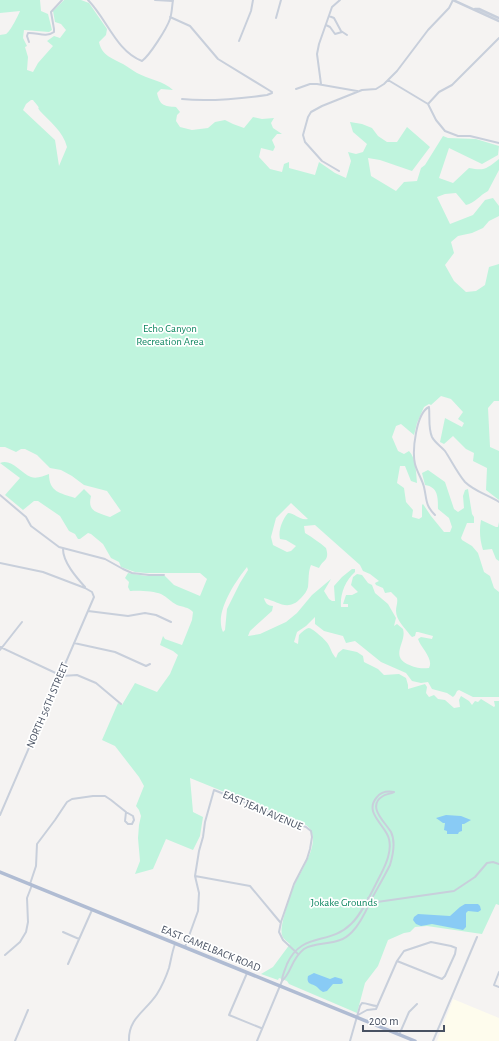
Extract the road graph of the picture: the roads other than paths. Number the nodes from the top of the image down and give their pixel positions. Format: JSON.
{"nodes":[{"id":1,"x":62,"y":0,"type":"edge"},
{"id":2,"x":88,"y":0,"type":"edge"},
{"id":3,"x":155,"y":0,"type":"edge"},
{"id":4,"x":173,"y":0,"type":"edge"},
{"id":5,"x":253,"y":0,"type":"edge"},
{"id":6,"x":281,"y":0,"type":"edge"},
{"id":7,"x":340,"y":0,"type":"edge"},
{"id":8,"x":453,"y":0,"type":"edge"},
{"id":9,"x":329,"y":16,"type":"junction"},
{"id":10,"x":170,"y":17,"type":"junction"},
{"id":11,"x":276,"y":18,"type":"dead end"},
{"id":12,"x":499,"y":19,"type":"edge"},
{"id":13,"x":326,"y":25,"type":"junction"},
{"id":14,"x":342,"y":32,"type":"junction"},
{"id":15,"x":347,"y":35,"type":"dead end"},
{"id":16,"x":499,"y":38,"type":"edge"},
{"id":17,"x":239,"y":41,"type":"dead end"},
{"id":18,"x":30,"y":42,"type":"dead end"},
{"id":19,"x":388,"y":80,"type":"junction"},
{"id":20,"x":321,"y":84,"type":"junction"},
{"id":21,"x":296,"y":89,"type":"dead end"},
{"id":22,"x":358,"y":91,"type":"junction"},
{"id":23,"x":182,"y":99,"type":"dead end"},
{"id":24,"x":428,"y":104,"type":"junction"},
{"id":25,"x":499,"y":143,"type":"edge"},
{"id":26,"x":339,"y":170,"type":"dead end"},
{"id":27,"x":0,"y":495,"type":"edge"},
{"id":28,"x":499,"y":502,"type":"edge"},
{"id":29,"x":435,"y":515,"type":"dead end"},
{"id":30,"x":63,"y":548,"type":"junction"},
{"id":31,"x":0,"y":563,"type":"edge"},
{"id":32,"x":164,"y":575,"type":"dead end"},
{"id":33,"x":85,"y":588,"type":"junction"},
{"id":34,"x":88,"y":611,"type":"junction"},
{"id":35,"x":22,"y":622,"type":"dead end"},
{"id":36,"x":171,"y":622,"type":"dead end"},
{"id":37,"x":74,"y":643,"type":"junction"},
{"id":38,"x":1,"y":649,"type":"edge"},
{"id":39,"x":150,"y":664,"type":"dead end"},
{"id":40,"x":60,"y":675,"type":"junction"},
{"id":41,"x":121,"y":704,"type":"dead end"},
{"id":42,"x":126,"y":812,"type":"junction"},
{"id":43,"x":0,"y":815,"type":"edge"},
{"id":44,"x":499,"y":864,"type":"edge"},
{"id":45,"x":0,"y":872,"type":"edge"},
{"id":46,"x":195,"y":876,"type":"junction"},
{"id":47,"x":31,"y":884,"type":"junction"},
{"id":48,"x":368,"y":898,"type":"junction"},
{"id":49,"x":371,"y":900,"type":"junction"},
{"id":50,"x":92,"y":909,"type":"junction"},
{"id":51,"x":280,"y":922,"type":"junction"},
{"id":52,"x":63,"y":932,"type":"dead end"},
{"id":53,"x":477,"y":937,"type":"dead end"},
{"id":54,"x":79,"y":939,"type":"junction"},
{"id":55,"x":175,"y":943,"type":"junction"},
{"id":56,"x":184,"y":947,"type":"junction"},
{"id":57,"x":295,"y":951,"type":"junction"},
{"id":58,"x":298,"y":954,"type":"junction"},
{"id":59,"x":5,"y":955,"type":"dead end"},
{"id":60,"x":397,"y":961,"type":"junction"},
{"id":61,"x":68,"y":964,"type":"dead end"},
{"id":62,"x":499,"y":972,"type":"edge"},
{"id":63,"x":247,"y":973,"type":"junction"},
{"id":64,"x":282,"y":981,"type":"junction"},
{"id":65,"x":280,"y":986,"type":"junction"},
{"id":66,"x":499,"y":987,"type":"edge"},
{"id":67,"x":417,"y":1004,"type":"dead end"},
{"id":68,"x":368,"y":1005,"type":"junction"},
{"id":69,"x":377,"y":1006,"type":"junction"},
{"id":70,"x":28,"y":1010,"type":"dead end"},
{"id":71,"x":367,"y":1010,"type":"junction"},
{"id":72,"x":358,"y":1016,"type":"junction"},
{"id":73,"x":262,"y":1029,"type":"junction"},
{"id":74,"x":399,"y":1035,"type":"junction"},
{"id":75,"x":15,"y":1041,"type":"edge"},
{"id":76,"x":129,"y":1041,"type":"edge"},
{"id":77,"x":256,"y":1041,"type":"edge"},
{"id":78,"x":350,"y":1041,"type":"edge"},
{"id":79,"x":415,"y":1041,"type":"edge"},
{"id":80,"x":433,"y":1041,"type":"edge"}],
"edges":[{"from":1,"to":18,"type":"street"},
{"from":2,"to":10,"type":"street"},
{"from":3,"to":4,"type":"street"},
{"from":4,"to":10,"type":"street"},
{"from":5,"to":17,"type":"street"},
{"from":6,"to":11,"type":"street"},
{"from":7,"to":9,"type":"street"},
{"from":8,"to":12,"type":"street"},
{"from":8,"to":19,"type":"street"},
{"from":9,"to":13,"type":"street"},
{"from":9,"to":14,"type":"street"},
{"from":10,"to":23,"type":"street"},
{"from":13,"to":14,"type":"street"},
{"from":13,"to":20,"type":"street"},
{"from":14,"to":15,"type":"street"},
{"from":16,"to":24,"type":"street"},
{"from":19,"to":22,"type":"street"},
{"from":19,"to":24,"type":"street"},
{"from":20,"to":21,"type":"street"},
{"from":20,"to":22,"type":"street"},
{"from":22,"to":26,"type":"street"},
{"from":24,"to":25,"type":"street"},
{"from":27,"to":30,"type":"street"},
{"from":28,"to":29,"type":"street"},
{"from":30,"to":32,"type":"street"},
{"from":30,"to":33,"type":"street"},
{"from":31,"to":33,"type":"street"},
{"from":33,"to":34,"type":"street","name":"NORTH 56TH STREET"},
{"from":34,"to":36,"type":"street"},
{"from":34,"to":37,"type":"street","name":"NORTH 56TH STREET"},
{"from":35,"to":38,"type":"street"},
{"from":37,"to":39,"type":"street"},
{"from":37,"to":40,"type":"street","name":"NORTH 56TH STREET"},
{"from":38,"to":40,"type":"street"},
{"from":40,"to":41,"type":"street"},
{"from":40,"to":43,"type":"street","name":"NORTH 56TH STREET"},
{"from":42,"to":42,"type":"street"},
{"from":42,"to":47,"type":"street"},
{"from":44,"to":49,"type":"street"},
{"from":45,"to":47,"type":"main road","name":"EAST CAMELBACK ROAD"},
{"from":46,"to":51,"type":"street"},
{"from":46,"to":51,"type":"street","name":"EAST JEAN AVENUE"},
{"from":46,"to":56,"type":"street"},
{"from":47,"to":50,"type":"main road","name":"EAST CAMELBACK ROAD"},
{"from":47,"to":59,"type":"street"},
{"from":48,"to":49,"type":"street"},
{"from":48,"to":49,"type":"street"},
{"from":48,"to":57,"type":"street"},
{"from":49,"to":58,"type":"street"},
{"from":50,"to":54,"type":"street"},
{"from":50,"to":55,"type":"main road","name":"EAST CAMELBACK ROAD"},
{"from":51,"to":57,"type":"street"},
{"from":52,"to":54,"type":"street"},
{"from":53,"to":80,"type":"street"},
{"from":54,"to":61,"type":"street"},
{"from":55,"to":56,"type":"main road","name":"EAST CAMELBACK ROAD"},
{"from":55,"to":76,"type":"street"},
{"from":56,"to":63,"type":"main road","name":"EAST CAMELBACK ROAD"},
{"from":57,"to":58,"type":"street"},
{"from":57,"to":64,"type":"street"},
{"from":58,"to":64,"type":"street"},
{"from":60,"to":60,"type":"street"},
{"from":60,"to":69,"type":"street"},
{"from":62,"to":66,"type":"street"},
{"from":63,"to":65,"type":"main road","name":"EAST CAMELBACK ROAD"},
{"from":63,"to":73,"type":"street"},
{"from":64,"to":65,"type":"street"},
{"from":65,"to":72,"type":"main road","name":"EAST CAMELBACK ROAD"},
{"from":65,"to":73,"type":"street"},
{"from":67,"to":74,"type":"street"},
{"from":68,"to":69,"type":"street"},
{"from":68,"to":71,"type":"street"},
{"from":68,"to":72,"type":"street"},
{"from":69,"to":71,"type":"street"},
{"from":70,"to":75,"type":"street"},
{"from":71,"to":72,"type":"street"},
{"from":72,"to":74,"type":"main road","name":"EAST CAMELBACK ROAD"},
{"from":72,"to":78,"type":"street"},
{"from":73,"to":77,"type":"street"},
{"from":74,"to":79,"type":"main road","name":"EAST CAMELBACK ROAD"}]}
